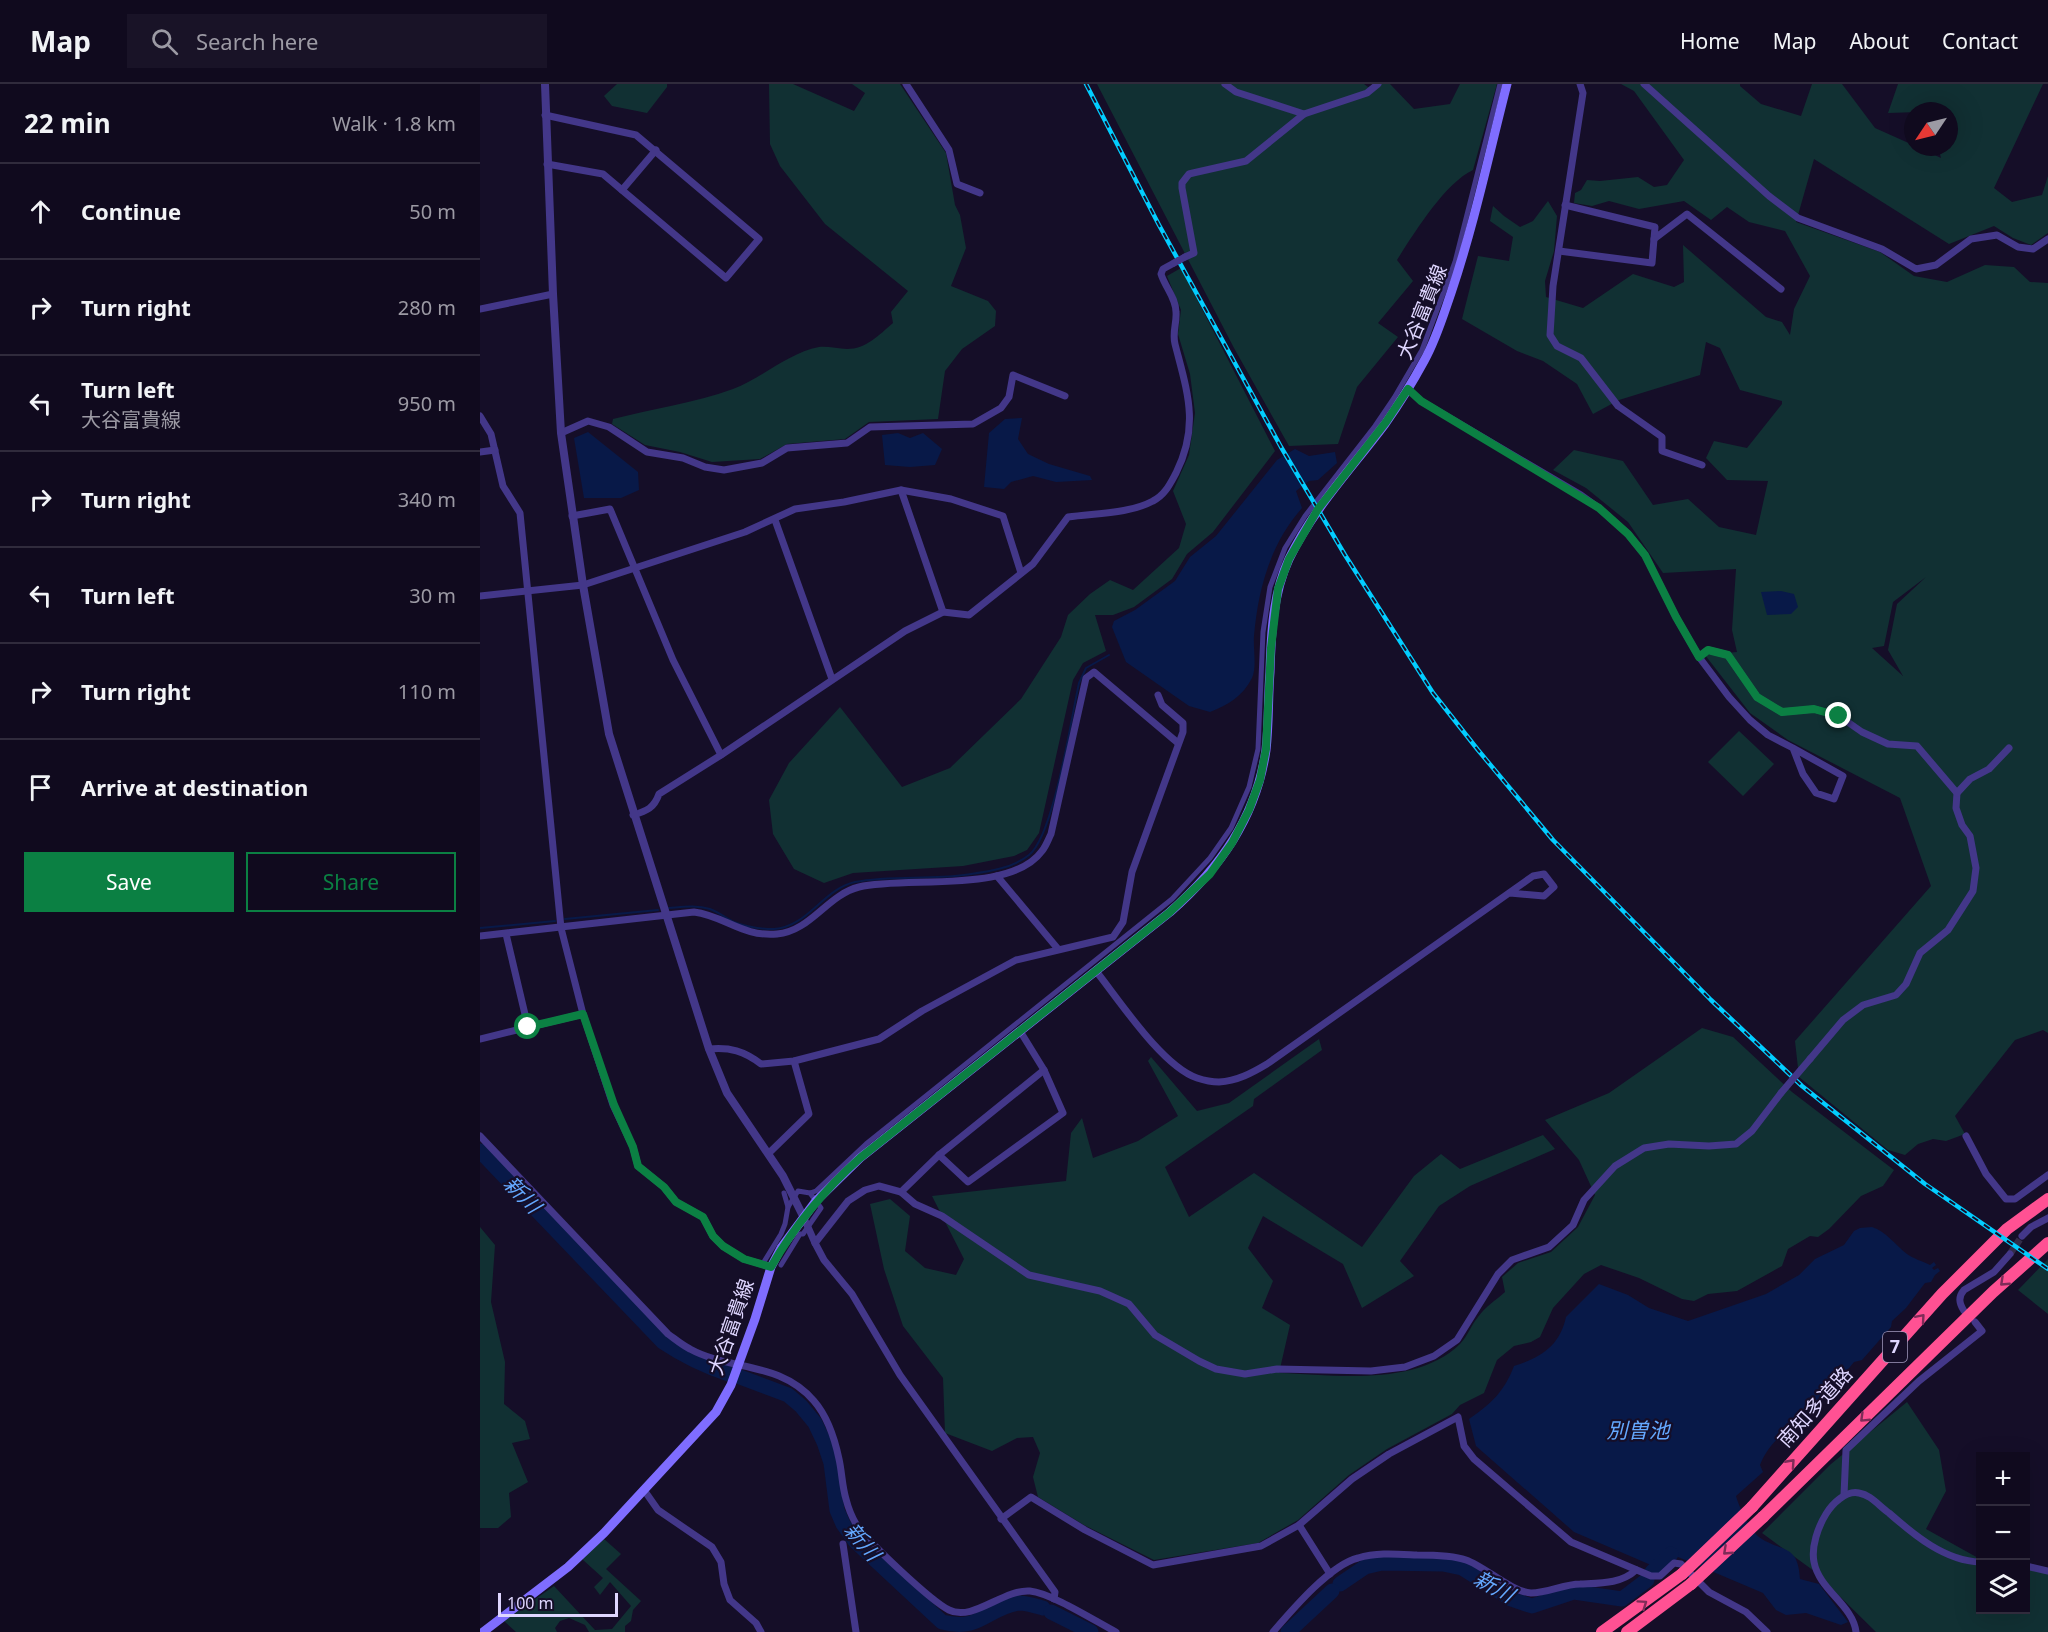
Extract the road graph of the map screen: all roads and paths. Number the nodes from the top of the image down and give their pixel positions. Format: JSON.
{"nodes":[{"id":1,"x":544,"y":84,"type":"edge"},
{"id":2,"x":906,"y":84,"type":"edge"},
{"id":3,"x":1225,"y":84,"type":"edge"},
{"id":4,"x":1378,"y":84,"type":"edge"},
{"id":5,"x":1500,"y":84,"type":"edge"},
{"id":6,"x":1507,"y":84,"type":"edge"},
{"id":7,"x":1580,"y":84,"type":"edge"},
{"id":8,"x":1644,"y":84,"type":"edge"},
{"id":9,"x":1304,"y":114,"type":"junction"},
{"id":10,"x":545,"y":116,"type":"junction"},
{"id":11,"x":656,"y":150,"type":"junction"},
{"id":12,"x":547,"y":164,"type":"junction"},
{"id":13,"x":622,"y":190,"type":"junction"},
{"id":14,"x":980,"y":193,"type":"dead end"},
{"id":15,"x":1565,"y":205,"type":"junction"},
{"id":16,"x":1654,"y":239,"type":"junction"},
{"id":17,"x":2048,"y":239,"type":"edge"},
{"id":18,"x":1559,"y":251,"type":"junction"},
{"id":19,"x":1781,"y":289,"type":"dead end"},
{"id":20,"x":553,"y":294,"type":"junction"},
{"id":21,"x":480,"y":309,"type":"edge"},
{"id":22,"x":1408,"y":389,"type":"junction"},
{"id":23,"x":1065,"y":396,"type":"dead end"},
{"id":24,"x":480,"y":416,"type":"edge"},
{"id":25,"x":561,"y":433,"type":"junction"},
{"id":26,"x":495,"y":450,"type":"junction"},
{"id":27,"x":480,"y":452,"type":"edge"},
{"id":28,"x":1702,"y":465,"type":"dead end"},
{"id":29,"x":901,"y":490,"type":"junction"},
{"id":30,"x":572,"y":516,"type":"junction"},
{"id":31,"x":775,"y":520,"type":"junction"},
{"id":32,"x":637,"y":569,"type":"junction"},
{"id":33,"x":1021,"y":573,"type":"junction"},
{"id":34,"x":583,"y":585,"type":"junction"},
{"id":35,"x":528,"y":591,"type":"junction"},
{"id":36,"x":480,"y":596,"type":"edge"},
{"id":37,"x":943,"y":612,"type":"junction"},
{"id":38,"x":1699,"y":657,"type":"junction"},
{"id":39,"x":832,"y":679,"type":"junction"},
{"id":40,"x":1158,"y":695,"type":"dead end"},
{"id":41,"x":1179,"y":743,"type":"junction"},
{"id":42,"x":1793,"y":748,"type":"junction"},
{"id":43,"x":2009,"y":748,"type":"dead end"},
{"id":44,"x":721,"y":755,"type":"junction"},
{"id":45,"x":1957,"y":793,"type":"junction"},
{"id":46,"x":633,"y":814,"type":"junction"},
{"id":47,"x":997,"y":876,"type":"junction"},
{"id":48,"x":1510,"y":893,"type":"junction"},
{"id":49,"x":668,"y":916,"type":"junction"},
{"id":50,"x":561,"y":928,"type":"junction"},
{"id":51,"x":506,"y":934,"type":"junction"},
{"id":52,"x":480,"y":936,"type":"edge"},
{"id":53,"x":1058,"y":949,"type":"junction"},
{"id":54,"x":1096,"y":971,"type":"junction"},
{"id":55,"x":583,"y":1014,"type":"junction"},
{"id":56,"x":528,"y":1027,"type":"junction"},
{"id":57,"x":1020,"y":1031,"type":"junction"},
{"id":58,"x":480,"y":1039,"type":"edge"},
{"id":59,"x":709,"y":1049,"type":"junction"},
{"id":60,"x":794,"y":1060,"type":"junction"},
{"id":61,"x":1044,"y":1070,"type":"junction"},
{"id":62,"x":480,"y":1136,"type":"edge"},
{"id":63,"x":1966,"y":1136,"type":"dead end"},
{"id":64,"x":769,"y":1154,"type":"junction"},
{"id":65,"x":939,"y":1155,"type":"junction"},
{"id":66,"x":2048,"y":1175,"type":"edge"},
{"id":67,"x":784,"y":1192,"type":"dead end"},
{"id":68,"x":901,"y":1192,"type":"junction"},
{"id":69,"x":810,"y":1193,"type":"junction"},
{"id":70,"x":795,"y":1199,"type":"junction"},
{"id":71,"x":2048,"y":1199,"type":"edge"},
{"id":72,"x":816,"y":1202,"type":"junction"},
{"id":73,"x":788,"y":1207,"type":"junction"},
{"id":74,"x":803,"y":1216,"type":"junction"},
{"id":75,"x":2048,"y":1218,"type":"edge"},
{"id":76,"x":785,"y":1224,"type":"junction"},
{"id":77,"x":808,"y":1227,"type":"junction"},
{"id":78,"x":793,"y":1236,"type":"junction"},
{"id":79,"x":2022,"y":1236,"type":"tunnel mouth"},
{"id":80,"x":815,"y":1243,"type":"junction"},
{"id":81,"x":2048,"y":1243,"type":"edge"},
{"id":82,"x":2010,"y":1254,"type":"tunnel mouth"},
{"id":83,"x":781,"y":1265,"type":"dead end"},
{"id":84,"x":766,"y":1266,"type":"junction"},
{"id":85,"x":1964,"y":1311,"type":"dead end"},
{"id":86,"x":1974,"y":1322,"type":"dead end"},
{"id":87,"x":739,"y":1363,"type":"junction"},
{"id":88,"x":644,"y":1490,"type":"junction"},
{"id":89,"x":1844,"y":1495,"type":"junction"},
{"id":90,"x":1001,"y":1518,"type":"junction"},
{"id":91,"x":1299,"y":1525,"type":"junction"},
{"id":92,"x":843,"y":1544,"type":"dead end"},
{"id":93,"x":1976,"y":1562,"type":"edge"},
{"id":94,"x":2030,"y":1567,"type":"edge"},
{"id":95,"x":1636,"y":1570,"type":"junction"},
{"id":96,"x":2048,"y":1571,"type":"edge"},
{"id":97,"x":1329,"y":1575,"type":"junction"},
{"id":98,"x":1687,"y":1579,"type":"junction"},
{"id":99,"x":1054,"y":1599,"type":"junction"},
{"id":100,"x":483,"y":1632,"type":"edge"},
{"id":101,"x":761,"y":1632,"type":"edge"},
{"id":102,"x":856,"y":1632,"type":"edge"},
{"id":103,"x":1116,"y":1632,"type":"edge"},
{"id":104,"x":1273,"y":1632,"type":"edge"},
{"id":105,"x":1602,"y":1632,"type":"edge"},
{"id":106,"x":1627,"y":1632,"type":"edge"},
{"id":107,"x":1767,"y":1632,"type":"edge"},
{"id":108,"x":1856,"y":1632,"type":"edge"}],
"edges":[{"from":1,"to":10,"type":"street"},
{"from":2,"to":14,"type":"street"},
{"from":3,"to":9,"type":"street"},
{"from":4,"to":9,"type":"street"},
{"from":5,"to":69,"type":"street"},
{"from":6,"to":22,"type":"main road","name":"大谷富貴線"},
{"from":7,"to":15,"type":"street"},
{"from":8,"to":17,"type":"street"},
{"from":9,"to":33,"type":"street","bridge":true},
{"from":10,"to":11,"type":"street"},
{"from":10,"to":12,"type":"street"},
{"from":11,"to":13,"type":"street"},
{"from":11,"to":13,"type":"street"},
{"from":12,"to":13,"type":"street"},
{"from":12,"to":20,"type":"street"},
{"from":15,"to":16,"type":"street"},
{"from":15,"to":18,"type":"street"},
{"from":16,"to":18,"type":"street"},
{"from":16,"to":19,"type":"street"},
{"from":18,"to":28,"type":"street"},
{"from":20,"to":21,"type":"street"},
{"from":20,"to":25,"type":"street"},
{"from":22,"to":38,"type":"street"},
{"from":22,"to":54,"type":"main road","name":"大谷富貴線"},
{"from":23,"to":25,"type":"street"},
{"from":24,"to":26,"type":"street"},
{"from":25,"to":30,"type":"street"},
{"from":26,"to":27,"type":"street"},
{"from":26,"to":35,"type":"street"},
{"from":29,"to":31,"type":"street"},
{"from":29,"to":33,"type":"street"},
{"from":29,"to":37,"type":"street"},
{"from":30,"to":32,"type":"street"},
{"from":30,"to":34,"type":"street"},
{"from":31,"to":32,"type":"street"},
{"from":31,"to":39,"type":"street"},
{"from":32,"to":34,"type":"street"},
{"from":32,"to":44,"type":"street"},
{"from":33,"to":37,"type":"street"},
{"from":34,"to":35,"type":"street"},
{"from":34,"to":46,"type":"street"},
{"from":35,"to":36,"type":"street"},
{"from":35,"to":50,"type":"street"},
{"from":37,"to":39,"type":"street"},
{"from":38,"to":42,"type":"street"},
{"from":38,"to":45,"type":"street"},
{"from":39,"to":44,"type":"street"},
{"from":40,"to":41,"type":"street"},
{"from":41,"to":47,"type":"street"},
{"from":41,"to":53,"type":"street"},
{"from":42,"to":42,"type":"street"},
{"from":43,"to":45,"type":"street"},
{"from":44,"to":46,"type":"street"},
{"from":45,"to":68,"type":"street","bridge":true},
{"from":46,"to":49,"type":"street"},
{"from":47,"to":49,"type":"street"},
{"from":47,"to":53,"type":"street"},
{"from":48,"to":48,"type":"street"},
{"from":48,"to":54,"type":"street"},
{"from":49,"to":50,"type":"street"},
{"from":49,"to":59,"type":"street"},
{"from":50,"to":51,"type":"street"},
{"from":50,"to":55,"type":"street"},
{"from":51,"to":52,"type":"street"},
{"from":51,"to":56,"type":"street"},
{"from":53,"to":60,"type":"street"},
{"from":54,"to":57,"type":"main road","name":"大谷富貴線"},
{"from":55,"to":56,"type":"street"},
{"from":55,"to":84,"type":"street"},
{"from":56,"to":58,"type":"street"},
{"from":57,"to":61,"type":"street"},
{"from":57,"to":72,"type":"main road","name":"大谷富貴線"},
{"from":59,"to":60,"type":"street"},
{"from":59,"to":64,"type":"street"},
{"from":60,"to":64,"type":"street"},
{"from":61,"to":65,"type":"street"},
{"from":61,"to":65,"type":"street"},
{"from":62,"to":87,"type":"street"},
{"from":63,"to":66,"type":"street"},
{"from":64,"to":70,"type":"street"},
{"from":65,"to":68,"type":"street"},
{"from":67,"to":73,"type":"street"},
{"from":68,"to":80,"type":"street"},
{"from":69,"to":70,"type":"street"},
{"from":69,"to":72,"type":"street"},
{"from":70,"to":73,"type":"street"},
{"from":70,"to":74,"type":"street"},
{"from":98,"to":71,"type":"highway","name":"南知多道路","number":"7","one_way":true,"bridge":true},
{"from":72,"to":74,"type":"main road","name":"大谷富貴線"},
{"from":72,"to":77,"type":"street"},
{"from":73,"to":76,"type":"street"},
{"from":74,"to":77,"type":"street"},
{"from":74,"to":78,"type":"main road","name":"大谷富貴線"},
{"from":75,"to":79,"type":"street"},
{"from":76,"to":78,"type":"street"},
{"from":76,"to":84,"type":"street"},
{"from":77,"to":78,"type":"street"},
{"from":77,"to":80,"type":"street"},
{"from":78,"to":83,"type":"street"},
{"from":78,"to":84,"type":"main road","name":"大谷富貴線"},
{"from":80,"to":90,"type":"street"},
{"from":81,"to":98,"type":"highway","name":"南知多道路","number":"7","one_way":true,"bridge":true},
{"from":82,"to":85,"type":"street"},
{"from":84,"to":87,"type":"main road","name":"大谷富貴線"},
{"from":86,"to":89,"type":"street"},
{"from":87,"to":88,"type":"main road","name":"大谷富貴線"},
{"from":87,"to":99,"type":"street"},
{"from":88,"to":100,"type":"main road","name":"大谷富貴線"},
{"from":88,"to":101,"type":"street"},
{"from":89,"to":93,"type":"street"},
{"from":89,"to":108,"type":"street"},
{"from":90,"to":91,"type":"street"},
{"from":90,"to":99,"type":"street"},
{"from":91,"to":95,"type":"street"},
{"from":91,"to":97,"type":"street"},
{"from":92,"to":102,"type":"street"},
{"from":94,"to":96,"type":"street"},
{"from":95,"to":97,"type":"street"},
{"from":95,"to":107,"type":"street"},
{"from":97,"to":104,"type":"street"},
{"from":105,"to":98,"type":"highway","name":"南知多道路","number":"7","one_way":true},
{"from":98,"to":106,"type":"highway","name":"南知多道路","number":"7"},
{"from":99,"to":103,"type":"street"}]}
